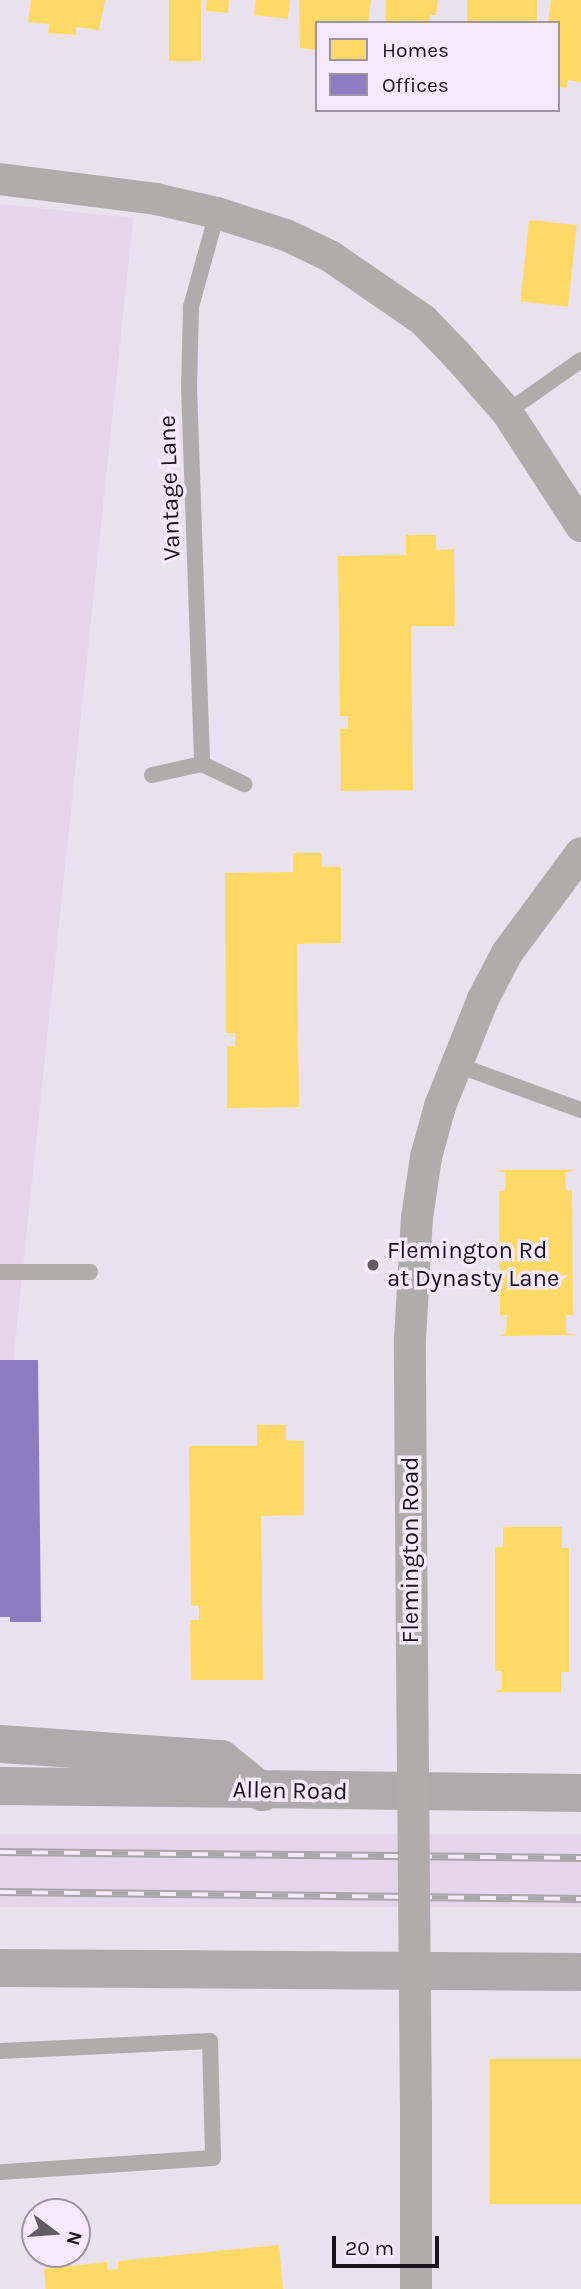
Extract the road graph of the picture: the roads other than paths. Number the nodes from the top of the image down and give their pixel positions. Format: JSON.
{"nodes":[{"id":1,"x":1,"y":182,"type":"edge"},
{"id":2,"x":217,"y":213,"type":"junction"},
{"id":3,"x":581,"y":360,"type":"edge"},
{"id":4,"x":507,"y":412,"type":"junction"},
{"id":5,"x":581,"y":526,"type":"edge"},
{"id":6,"x":202,"y":764,"type":"junction"},
{"id":7,"x":152,"y":775,"type":"dead end"},
{"id":8,"x":244,"y":784,"type":"dead end"},
{"id":9,"x":581,"y":853,"type":"edge"},
{"id":10,"x":455,"y":1064,"type":"junction"},
{"id":11,"x":581,"y":1110,"type":"edge"},
{"id":12,"x":0,"y":1272,"type":"edge"},
{"id":13,"x":90,"y":1272,"type":"dead end"},
{"id":14,"x":0,"y":1744,"type":"edge"},
{"id":15,"x":0,"y":1786,"type":"edge"},
{"id":16,"x":262,"y":1792,"type":"junction"},
{"id":17,"x":581,"y":1793,"type":"edge"},
{"id":18,"x":0,"y":1968,"type":"edge"},
{"id":19,"x":266,"y":1970,"type":"junction"},
{"id":20,"x":581,"y":1972,"type":"edge"},
{"id":21,"x":0,"y":1986,"type":"edge"},
{"id":22,"x":0,"y":2051,"type":"edge"},
{"id":23,"x":0,"y":2172,"type":"edge"},
{"id":24,"x":416,"y":2289,"type":"edge"}],
"edges":[{"from":1,"to":2,"type":"street"},
{"from":2,"to":4,"type":"street"},
{"from":2,"to":6,"type":"lane","name":"Vantage Lane"},
{"from":3,"to":4,"type":"lane"},
{"from":4,"to":5,"type":"street"},
{"from":6,"to":7,"type":"lane"},
{"from":6,"to":8,"type":"lane"},
{"from":9,"to":10,"type":"street","name":"Flemington Road"},
{"from":10,"to":11,"type":"lane"},
{"from":10,"to":24,"type":"street","name":"Flemington Road","bridge":true},
{"from":12,"to":13,"type":"lane"},
{"from":14,"to":16,"type":"highway"},
{"from":15,"to":16,"type":"highway","name":"Allen Road"},
{"from":16,"to":17,"type":"highway","name":"Allen Road"},
{"from":18,"to":19,"type":"highway"},
{"from":19,"to":20,"type":"highway"},
{"from":19,"to":21,"type":"highway"},
{"from":22,"to":23,"type":"lane"}]}
